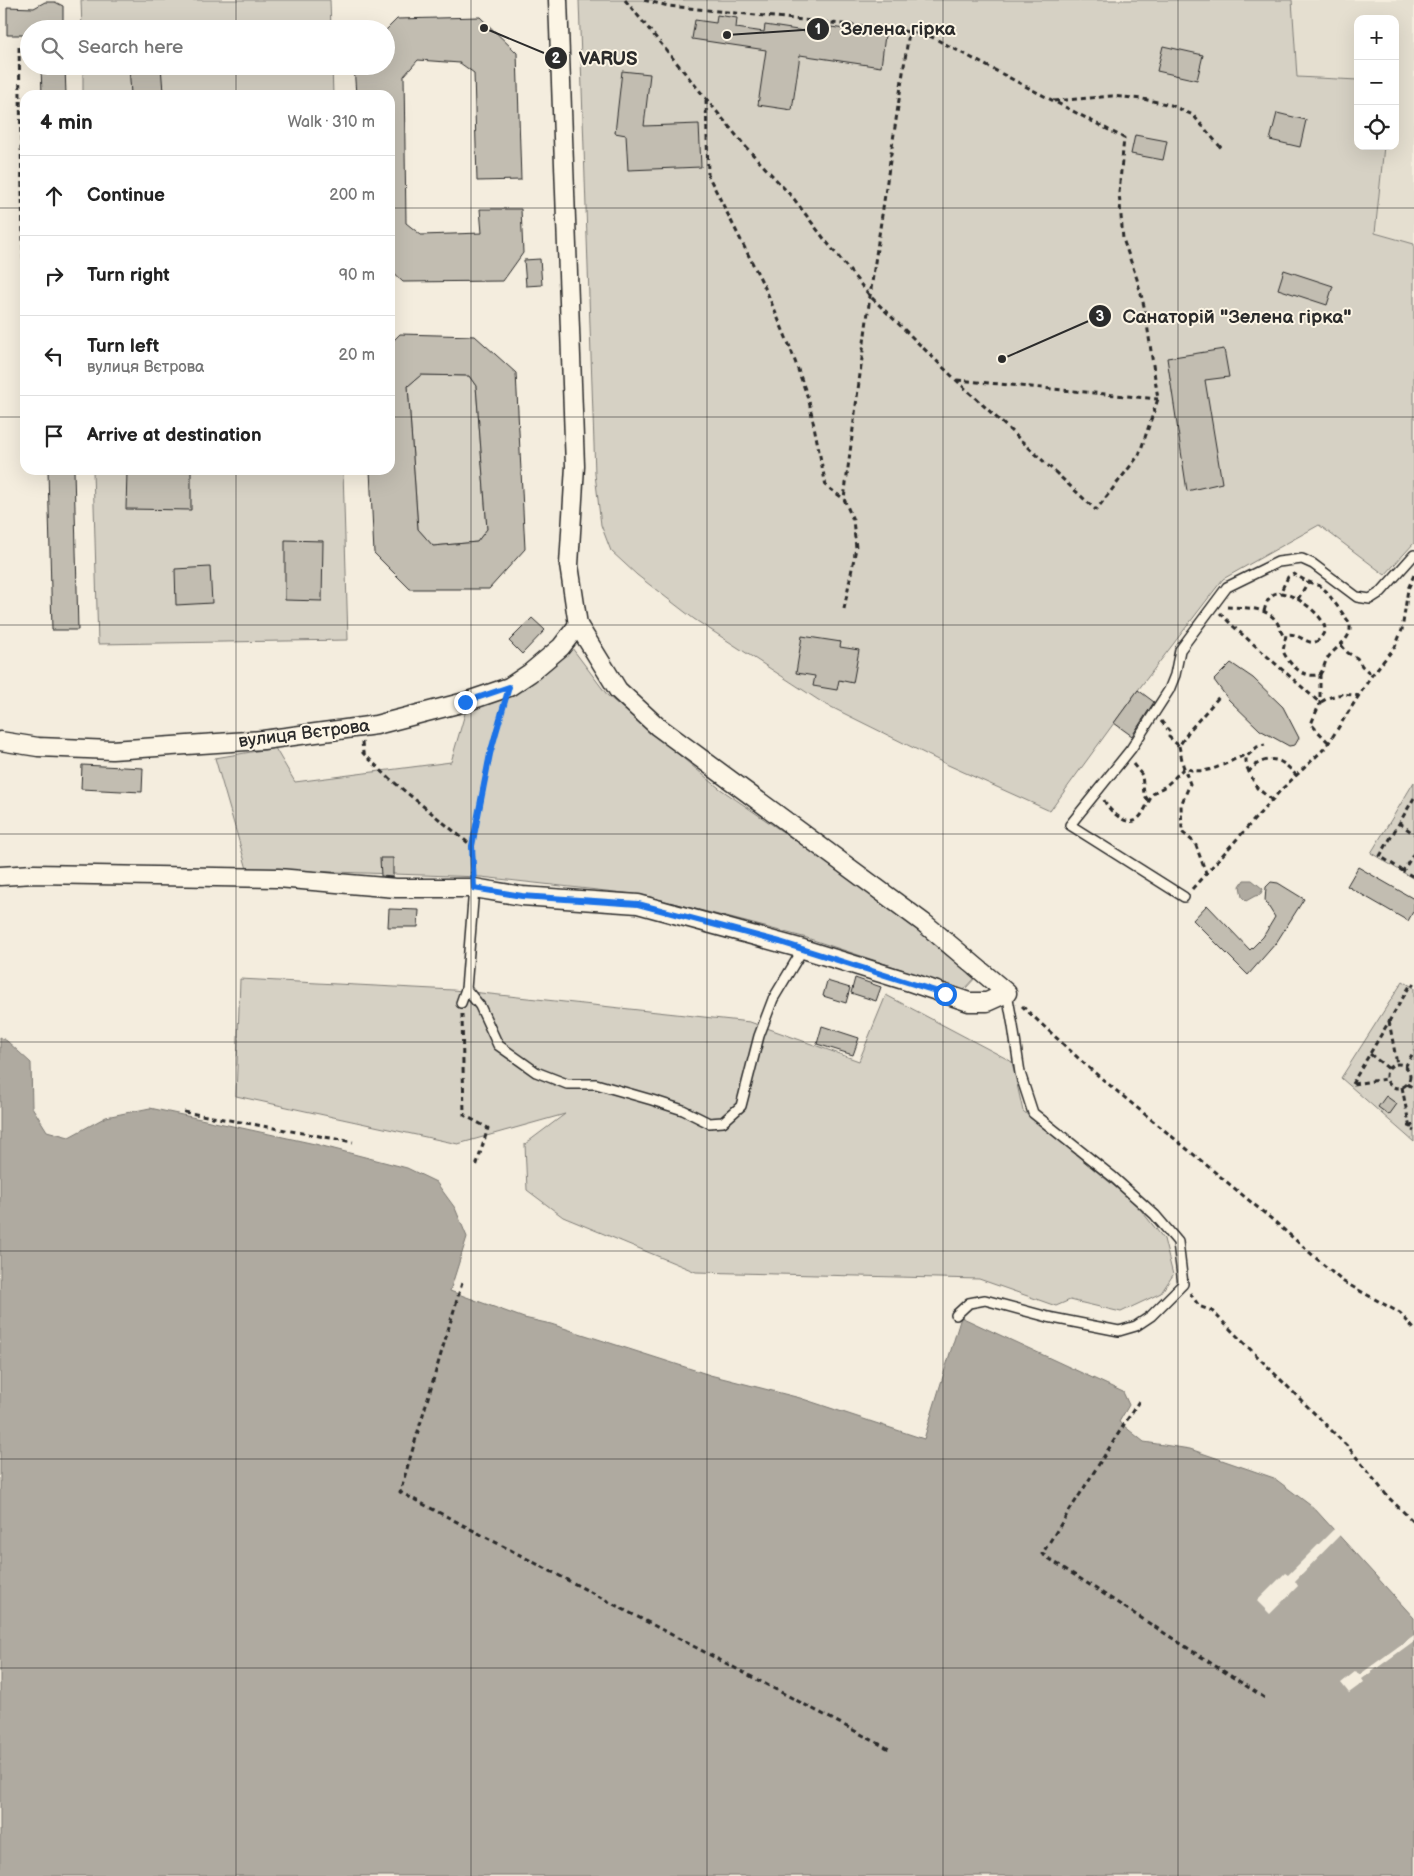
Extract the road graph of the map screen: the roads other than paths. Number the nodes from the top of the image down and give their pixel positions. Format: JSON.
{"nodes":[{"id":1,"x":558,"y":0,"type":"edge"},
{"id":2,"x":1414,"y":555,"type":"edge"},
{"id":3,"x":578,"y":625,"type":"junction"},
{"id":4,"x":0,"y":741,"type":"edge"},
{"id":5,"x":0,"y":876,"type":"edge"},
{"id":6,"x":474,"y":888,"type":"junction"},
{"id":7,"x":1184,"y":898,"type":"road end"},
{"id":8,"x":803,"y":948,"type":"junction"},
{"id":9,"x":466,"y":989,"type":"junction"},
{"id":10,"x":1007,"y":993,"type":"junction"},
{"id":11,"x":461,"y":1003,"type":"road end"},
{"id":12,"x":956,"y":1315,"type":"dead end"}],
"edges":[{"from":1,"to":3,"type":"street"},
{"from":2,"to":7,"type":"lane"},
{"from":3,"to":4,"type":"street","name":"вулиця Вєтрова"},
{"from":3,"to":10,"type":"street"},
{"from":5,"to":6,"type":"street"},
{"from":6,"to":8,"type":"street"},
{"from":6,"to":9,"type":"lane"},
{"from":8,"to":9,"type":"lane"},
{"from":8,"to":10,"type":"street"},
{"from":9,"to":11,"type":"lane"},
{"from":10,"to":12,"type":"lane"}]}
